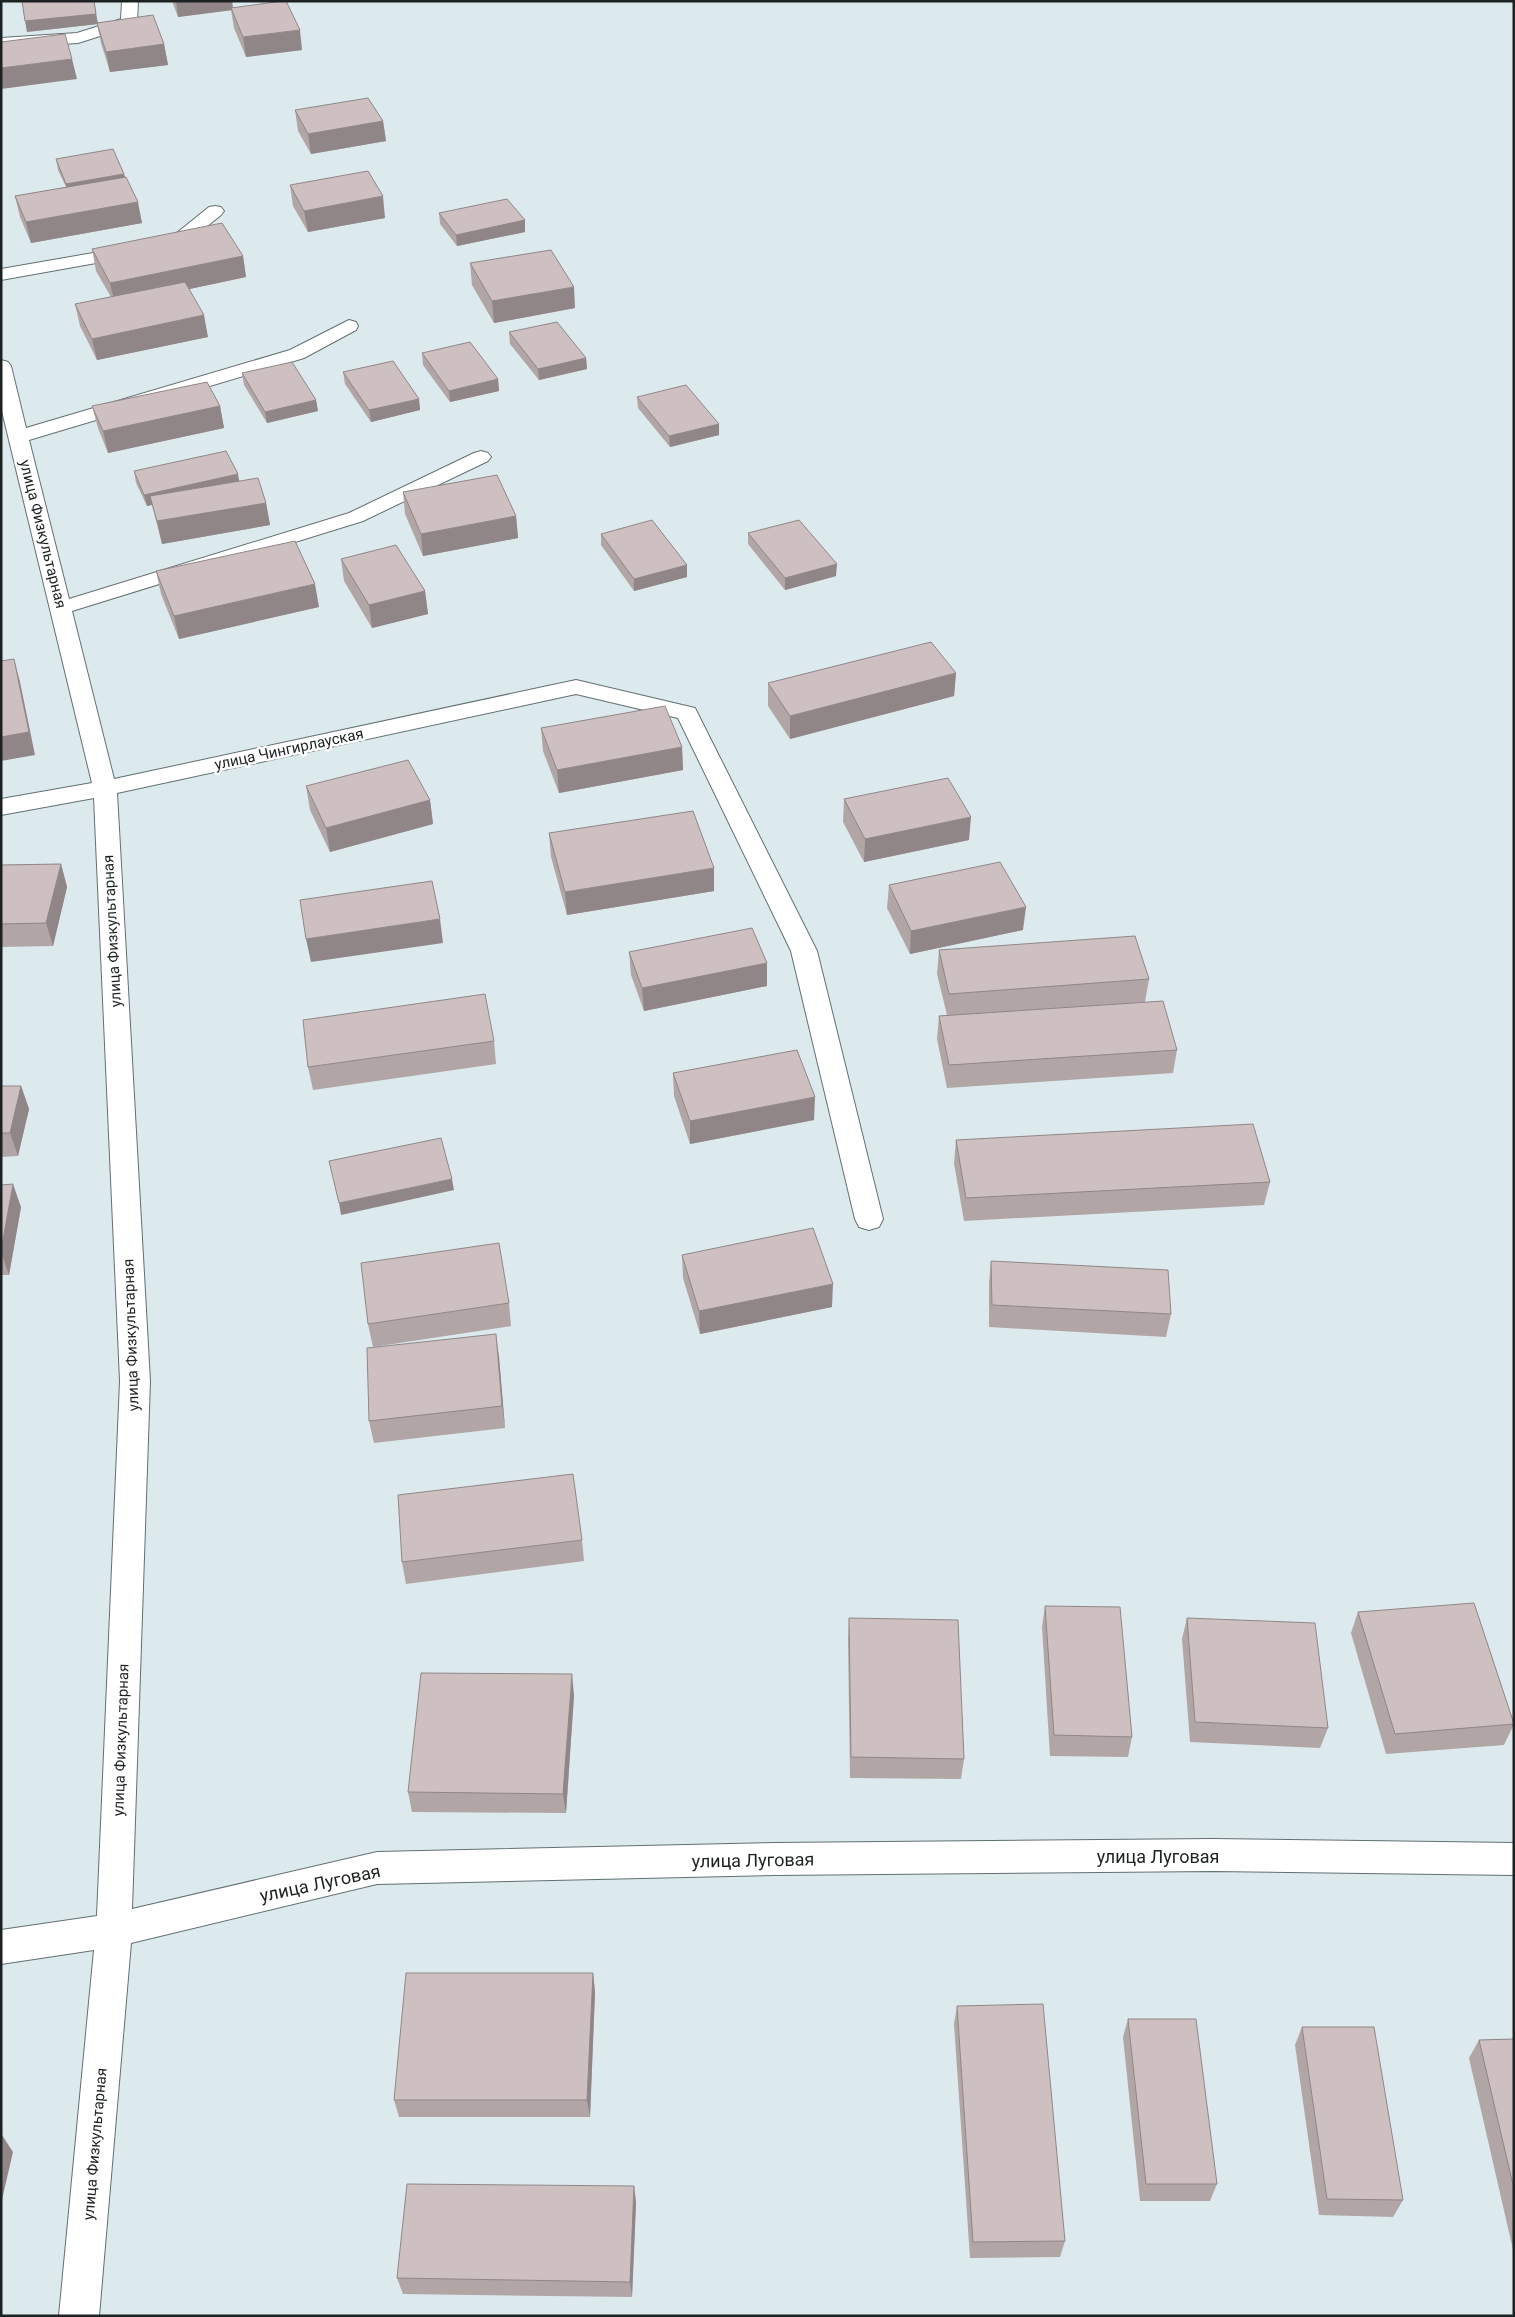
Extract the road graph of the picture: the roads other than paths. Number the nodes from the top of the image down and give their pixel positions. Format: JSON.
{"nodes":[{"id":1,"x":130,"y":1,"type":"edge"},
{"id":2,"x":1,"y":43,"type":"edge"},
{"id":3,"x":215,"y":211,"type":"dead end"},
{"id":4,"x":1,"y":275,"type":"edge"},
{"id":5,"x":349,"y":326,"type":"dead end"},
{"id":6,"x":1,"y":366,"type":"edge"},
{"id":7,"x":19,"y":437,"type":"junction"},
{"id":8,"x":480,"y":458,"type":"dead end"},
{"id":9,"x":61,"y":608,"type":"junction"},
{"id":10,"x":105,"y":788,"type":"junction"},
{"id":11,"x":1,"y":808,"type":"edge"},
{"id":12,"x":869,"y":1219,"type":"dead end"},
{"id":13,"x":1514,"y":1859,"type":"edge"},
{"id":14,"x":114,"y":1930,"type":"junction"},
{"id":15,"x":1,"y":1948,"type":"edge"},
{"id":16,"x":79,"y":2316,"type":"edge"}],
"edges":[{"from":1,"to":2,"type":"street"},
{"from":3,"to":4,"type":"street"},
{"from":5,"to":7,"type":"street"},
{"from":6,"to":7,"type":"street","name":"улица Физкультарная"},
{"from":7,"to":9,"type":"street","name":"улица Физкультарная"},
{"from":8,"to":9,"type":"street"},
{"from":9,"to":10,"type":"street","name":"улица Физкультарная"},
{"from":10,"to":11,"type":"street","name":"улица Чингирлауская"},
{"from":10,"to":12,"type":"street","name":"улица Чингирлауская"},
{"from":10,"to":14,"type":"street","name":"улица Физкультарная"},
{"from":13,"to":14,"type":"street","name":"улица Луговая"},
{"from":14,"to":15,"type":"street","name":"улица Луговая"},
{"from":14,"to":16,"type":"street","name":"улица Физкультарная"}]}
